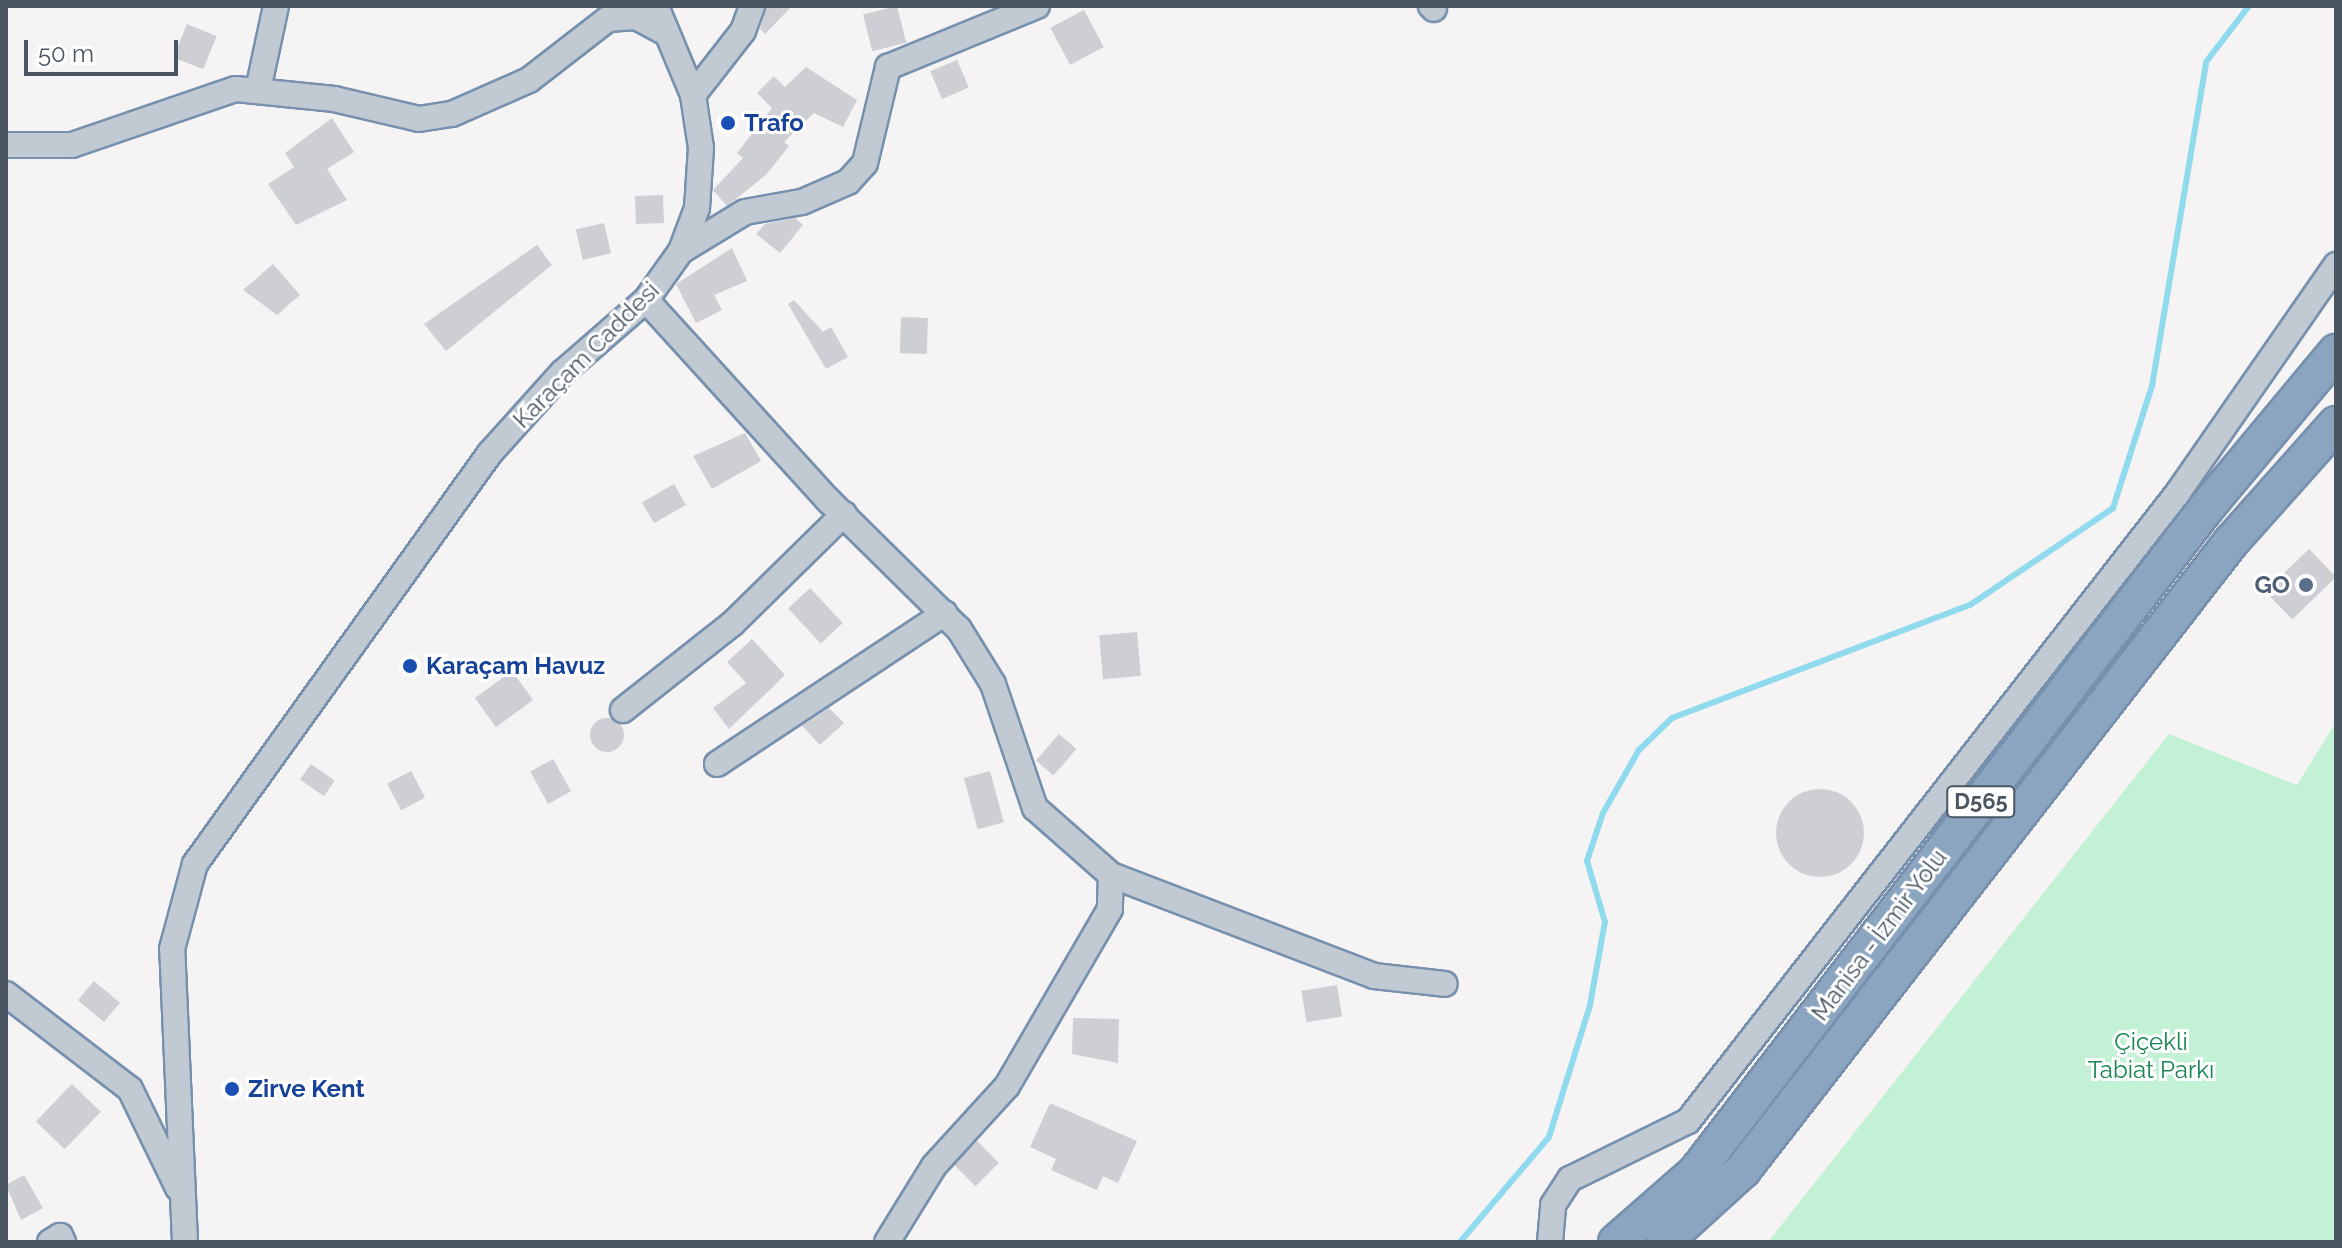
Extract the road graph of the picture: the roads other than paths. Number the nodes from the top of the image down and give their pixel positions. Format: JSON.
{"nodes":[{"id":1,"x":276,"y":6,"type":"edge"},
{"id":2,"x":656,"y":6,"type":"edge"},
{"id":3,"x":752,"y":6,"type":"edge"},
{"id":4,"x":1037,"y":6,"type":"edge"},
{"id":5,"x":662,"y":31,"type":"junction"},
{"id":6,"x":258,"y":90,"type":"junction"},
{"id":7,"x":693,"y":95,"type":"junction"},
{"id":8,"x":6,"y":145,"type":"edge"},
{"id":9,"x":681,"y":251,"type":"junction"},
{"id":10,"x":2336,"y":265,"type":"edge"},
{"id":11,"x":646,"y":300,"type":"junction"},
{"id":12,"x":2336,"y":352,"type":"edge"},
{"id":13,"x":2336,"y":424,"type":"edge"},
{"id":14,"x":844,"y":514,"type":"junction"},
{"id":15,"x":945,"y":613,"type":"junction"},
{"id":16,"x":623,"y":710,"type":"dead end"},
{"id":17,"x":717,"y":764,"type":"dead end"},
{"id":18,"x":1111,"y":875,"type":"junction"},
{"id":19,"x":1445,"y":984,"type":"dead end"},
{"id":20,"x":6,"y":994,"type":"edge"},
{"id":21,"x":187,"y":1208,"type":"junction"},
{"id":22,"x":50,"y":1242,"type":"edge"},
{"id":23,"x":63,"y":1242,"type":"edge"},
{"id":24,"x":185,"y":1242,"type":"edge"},
{"id":25,"x":887,"y":1242,"type":"edge"},
{"id":26,"x":1550,"y":1242,"type":"edge"},
{"id":27,"x":1616,"y":1242,"type":"edge"},
{"id":28,"x":1664,"y":1242,"type":"edge"}],
"edges":[{"from":1,"to":6,"type":"street"},
{"from":2,"to":5,"type":"street","name":"Karaçam Caddesi"},
{"from":3,"to":7,"type":"street"},
{"from":4,"to":9,"type":"street"},
{"from":5,"to":6,"type":"street"},
{"from":5,"to":7,"type":"street","name":"Karaçam Caddesi"},
{"from":6,"to":8,"type":"street"},
{"from":7,"to":9,"type":"street","name":"Karaçam Caddesi"},
{"from":9,"to":11,"type":"street","name":"Karaçam Caddesi"},
{"from":10,"to":26,"type":"street"},
{"from":11,"to":14,"type":"street"},
{"from":11,"to":21,"type":"street","name":"Karaçam Caddesi"},
{"from":12,"to":27,"type":"highway","name":"Manisa - İzmir Yolu","number":"D565"},
{"from":13,"to":28,"type":"highway","name":"Manisa - İzmir Yolu","number":"D565"},
{"from":14,"to":15,"type":"street"},
{"from":14,"to":16,"type":"street"},
{"from":15,"to":17,"type":"street"},
{"from":15,"to":18,"type":"street"},
{"from":18,"to":19,"type":"street"},
{"from":18,"to":25,"type":"street"},
{"from":20,"to":21,"type":"street"},
{"from":21,"to":24,"type":"street","name":"Karaçam Caddesi"},
{"from":22,"to":23,"type":"street"}]}
